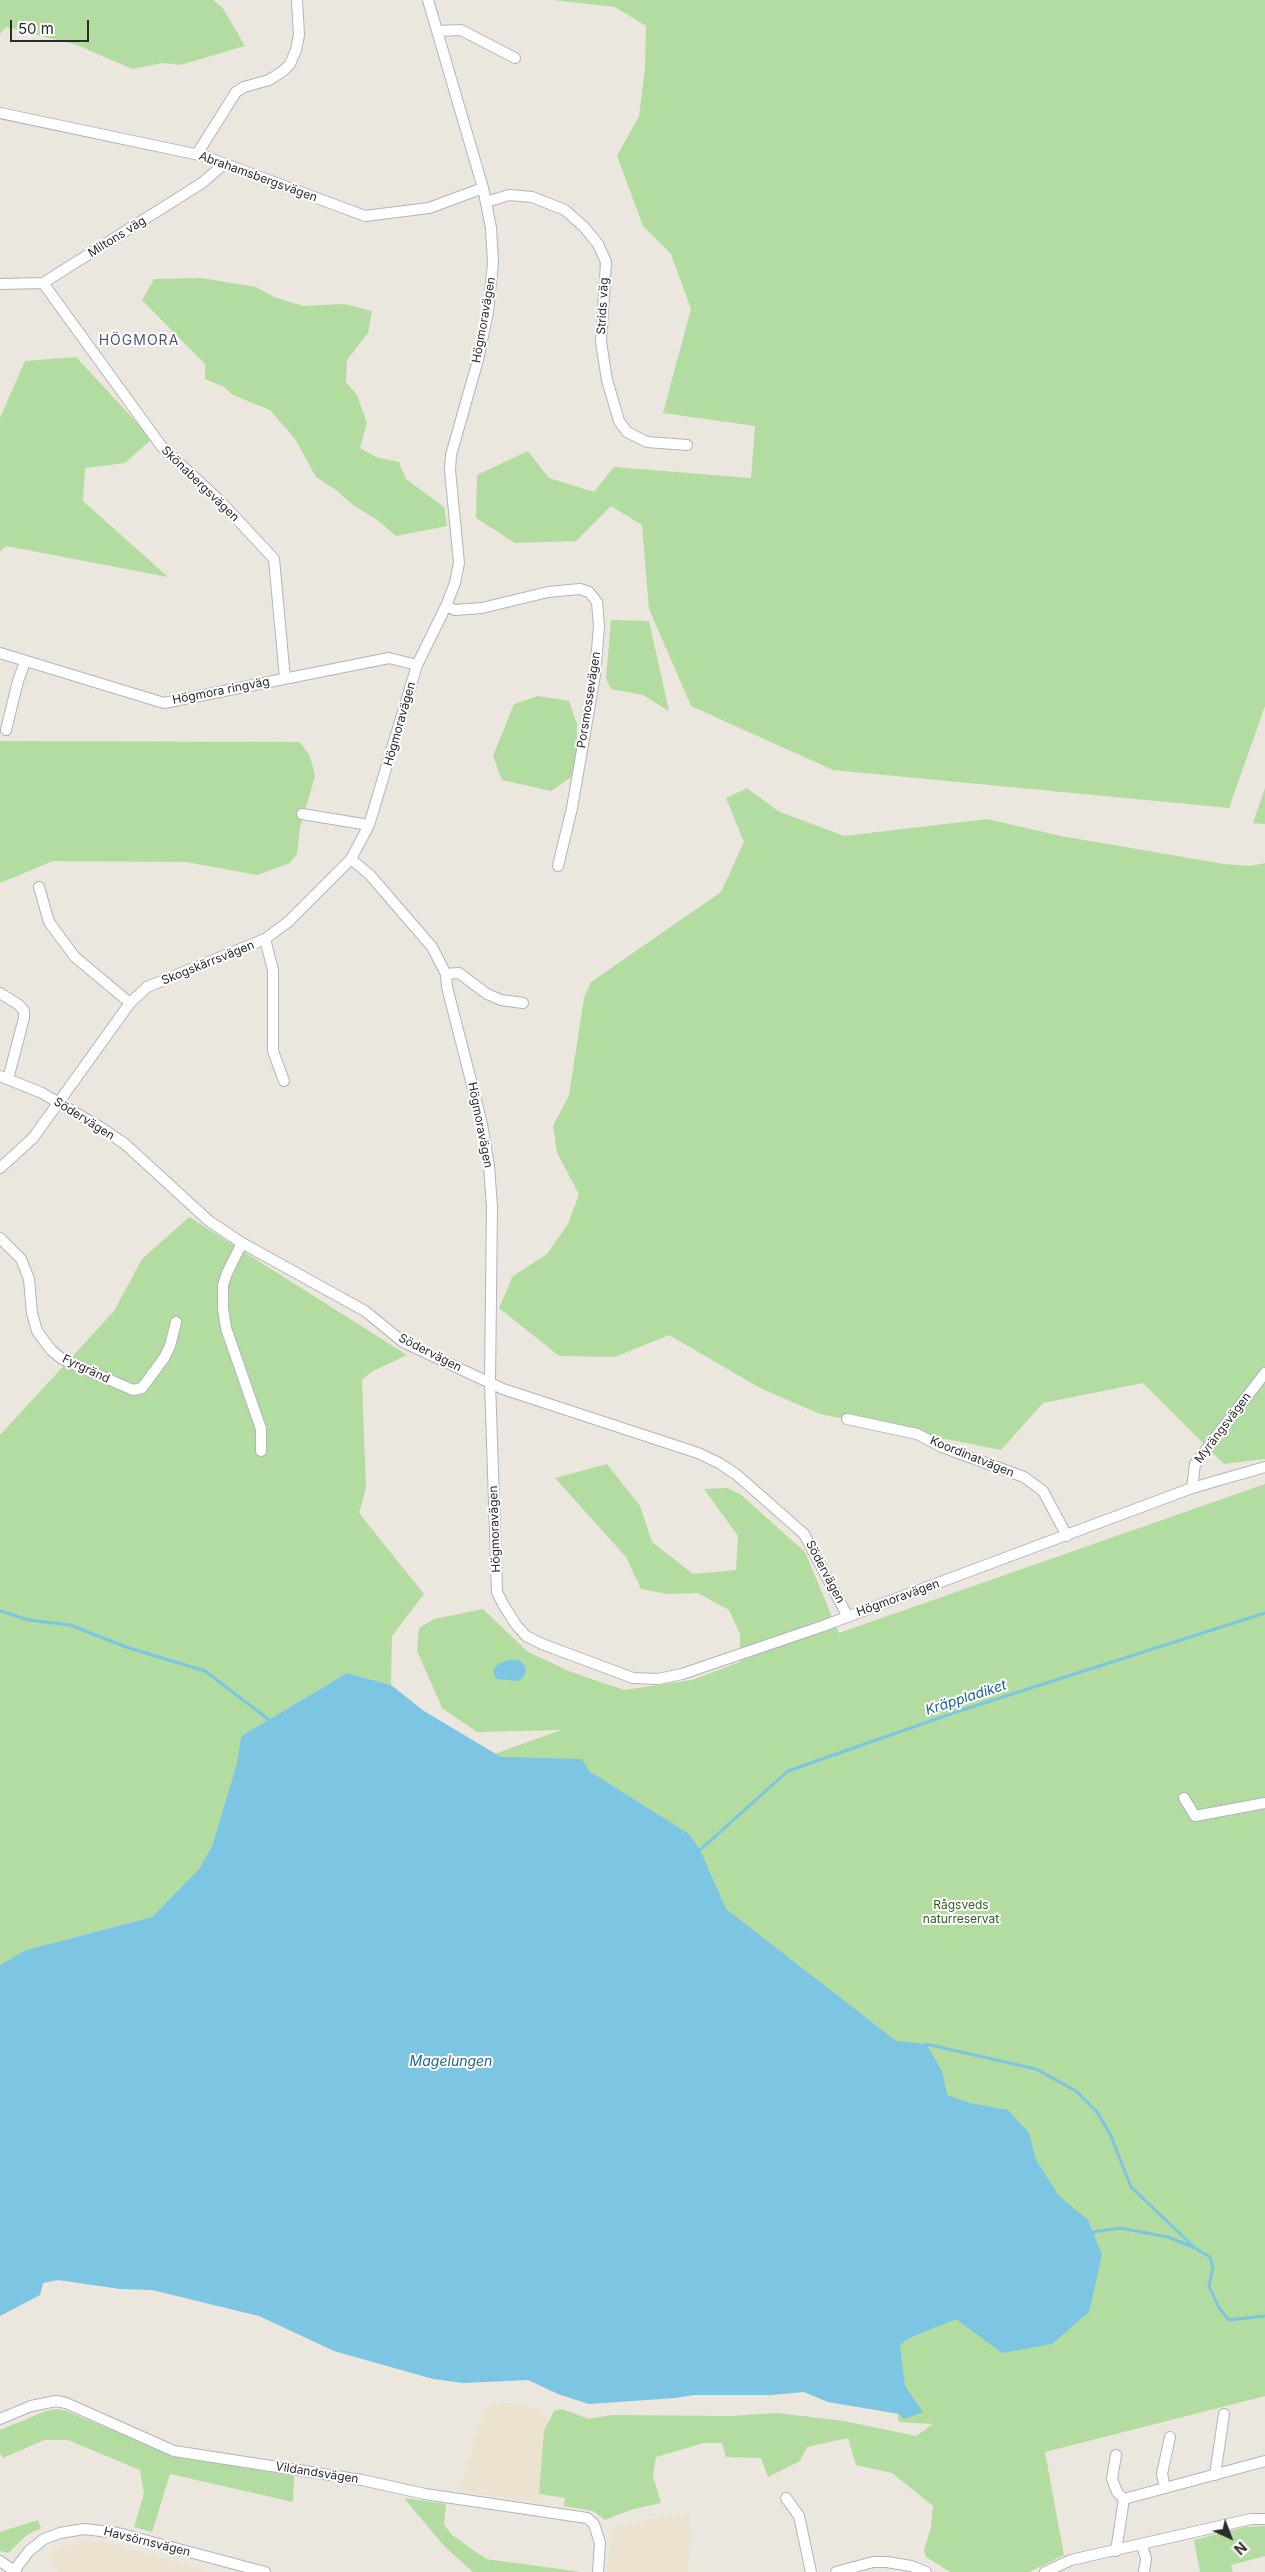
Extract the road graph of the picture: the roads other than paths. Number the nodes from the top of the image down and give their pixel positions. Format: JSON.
{"nodes":[{"id":1,"x":297,"y":0,"type":"edge"},
{"id":2,"x":428,"y":0,"type":"edge"},
{"id":3,"x":438,"y":31,"type":"junction"},
{"id":4,"x":515,"y":58,"type":"dead end"},
{"id":5,"x":0,"y":113,"type":"edge"},
{"id":6,"x":197,"y":154,"type":"junction"},
{"id":7,"x":224,"y":164,"type":"junction"},
{"id":8,"x":483,"y":188,"type":"junction"},
{"id":9,"x":486,"y":202,"type":"junction"},
{"id":10,"x":43,"y":283,"type":"junction"},
{"id":11,"x":0,"y":284,"type":"edge"},
{"id":12,"x":687,"y":445,"type":"dead end"},
{"id":13,"x":446,"y":606,"type":"junction"},
{"id":14,"x":0,"y":654,"type":"edge"},
{"id":15,"x":26,"y":662,"type":"junction"},
{"id":16,"x":417,"y":665,"type":"junction"},
{"id":17,"x":285,"y":679,"type":"junction"},
{"id":18,"x":6,"y":730,"type":"dead end"},
{"id":19,"x":302,"y":814,"type":"dead end"},
{"id":20,"x":369,"y":825,"type":"junction"},
{"id":21,"x":351,"y":859,"type":"junction"},
{"id":22,"x":558,"y":866,"type":"dead end"},
{"id":23,"x":39,"y":887,"type":"dead end"},
{"id":24,"x":265,"y":940,"type":"junction"},
{"id":25,"x":446,"y":974,"type":"junction"},
{"id":26,"x":0,"y":993,"type":"edge"},
{"id":27,"x":130,"y":1003,"type":"junction"},
{"id":28,"x":523,"y":1003,"type":"dead end"},
{"id":29,"x":4,"y":1077,"type":"edge"},
{"id":30,"x":284,"y":1081,"type":"dead end"},
{"id":31,"x":60,"y":1103,"type":"junction"},
{"id":32,"x":0,"y":1168,"type":"edge"},
{"id":33,"x":0,"y":1238,"type":"edge"},
{"id":34,"x":242,"y":1243,"type":"junction"},
{"id":35,"x":176,"y":1322,"type":"dead end"},
{"id":36,"x":1265,"y":1373,"type":"edge"},
{"id":37,"x":490,"y":1382,"type":"junction"},
{"id":38,"x":847,"y":1419,"type":"dead end"},
{"id":39,"x":261,"y":1451,"type":"dead end"},
{"id":40,"x":1265,"y":1467,"type":"edge"},
{"id":41,"x":1192,"y":1488,"type":"junction"},
{"id":42,"x":1067,"y":1536,"type":"junction"},
{"id":43,"x":848,"y":1617,"type":"junction"},
{"id":44,"x":1184,"y":1798,"type":"dead end"},
{"id":45,"x":1265,"y":1803,"type":"edge"},
{"id":46,"x":1224,"y":2414,"type":"dead end"},
{"id":47,"x":0,"y":2419,"type":"edge"},
{"id":48,"x":1170,"y":2437,"type":"dead end"},
{"id":49,"x":1116,"y":2455,"type":"dead end"},
{"id":50,"x":1265,"y":2461,"type":"edge"},
{"id":51,"x":1215,"y":2475,"type":"junction"},
{"id":52,"x":1165,"y":2488,"type":"junction"},
{"id":53,"x":786,"y":2498,"type":"dead end"},
{"id":54,"x":1124,"y":2499,"type":"junction"},
{"id":55,"x":1265,"y":2519,"type":"edge"},
{"id":56,"x":1142,"y":2545,"type":"junction"},
{"id":57,"x":1116,"y":2551,"type":"junction"},
{"id":58,"x":0,"y":2562,"type":"edge"},
{"id":59,"x":14,"y":2572,"type":"edge"},
{"id":60,"x":265,"y":2572,"type":"edge"},
{"id":61,"x":598,"y":2572,"type":"edge"},
{"id":62,"x":811,"y":2572,"type":"edge"},
{"id":63,"x":836,"y":2572,"type":"edge"},
{"id":64,"x":926,"y":2572,"type":"edge"},
{"id":65,"x":1046,"y":2572,"type":"edge"},
{"id":66,"x":1144,"y":2572,"type":"edge"}],
"edges":[{"from":1,"to":6,"type":"street"},
{"from":2,"to":3,"type":"street","name":"Högmoravägen"},
{"from":3,"to":4,"type":"street"},
{"from":3,"to":8,"type":"street","name":"Högmoravägen"},
{"from":5,"to":6,"type":"street","name":"Abrahamsbergsvägen"},
{"from":6,"to":7,"type":"street","name":"Abrahamsbergsvägen"},
{"from":7,"to":8,"type":"street","name":"Abrahamsbergsvägen"},
{"from":7,"to":10,"type":"street","name":"Miltons väg"},
{"from":8,"to":9,"type":"street","name":"Högmoravägen"},
{"from":9,"to":12,"type":"street","name":"Strids väg"},
{"from":9,"to":13,"type":"street","name":"Högmoravägen"},
{"from":10,"to":11,"type":"street"},
{"from":10,"to":17,"type":"street","name":"Skönabergsvägen"},
{"from":13,"to":16,"type":"street","name":"Högmoravägen"},
{"from":13,"to":22,"type":"street","name":"Porsmossevägen"},
{"from":14,"to":15,"type":"street","name":"Högmora ringväg"},
{"from":15,"to":17,"type":"street","name":"Högmora ringväg"},
{"from":15,"to":18,"type":"street"},
{"from":16,"to":17,"type":"street","name":"Högmora ringväg"},
{"from":16,"to":20,"type":"street","name":"Högmoravägen"},
{"from":19,"to":20,"type":"street"},
{"from":20,"to":21,"type":"street","name":"Högmoravägen"},
{"from":21,"to":24,"type":"street","name":"Skogskärrsvägen"},
{"from":21,"to":25,"type":"street","name":"Högmoravägen"},
{"from":23,"to":27,"type":"street"},
{"from":24,"to":27,"type":"street","name":"Skogskärrsvägen"},
{"from":24,"to":30,"type":"street"},
{"from":25,"to":28,"type":"street"},
{"from":25,"to":37,"type":"street","name":"Högmoravägen"},
{"from":26,"to":29,"type":"street"},
{"from":27,"to":31,"type":"street","name":"Skogskärrsvägen"},
{"from":29,"to":31,"type":"street","name":"Södervägen"},
{"from":31,"to":32,"type":"street","name":"Skogskärrsvägen"},
{"from":31,"to":34,"type":"street","name":"Södervägen"},
{"from":33,"to":35,"type":"street","name":"Fyrgränd"},
{"from":34,"to":37,"type":"street","name":"Södervägen"},
{"from":34,"to":39,"type":"street"},
{"from":36,"to":41,"type":"street","name":"Myrängsvägen"},
{"from":37,"to":43,"type":"street","name":"Södervägen"},
{"from":37,"to":43,"type":"street","name":"Högmoravägen"},
{"from":38,"to":42,"type":"street","name":"Koordinatvägen"},
{"from":40,"to":41,"type":"street","name":"Högmoravägen"},
{"from":41,"to":42,"type":"street","name":"Högmoravägen"},
{"from":42,"to":43,"type":"street","name":"Högmoravägen"},
{"from":44,"to":45,"type":"street"},
{"from":46,"to":51,"type":"street"},
{"from":47,"to":61,"type":"street","name":"Vildandsvägen"},
{"from":48,"to":52,"type":"street"},
{"from":49,"to":54,"type":"street"},
{"from":50,"to":51,"type":"street"},
{"from":51,"to":52,"type":"street"},
{"from":52,"to":54,"type":"street"},
{"from":53,"to":62,"type":"street"},
{"from":54,"to":57,"type":"street"},
{"from":55,"to":56,"type":"street"},
{"from":56,"to":57,"type":"street"},
{"from":56,"to":66,"type":"street"},
{"from":57,"to":65,"type":"street"},
{"from":58,"to":59,"type":"street"},
{"from":59,"to":60,"type":"street","name":"Havsörnsvägen"},
{"from":63,"to":64,"type":"street"}]}
